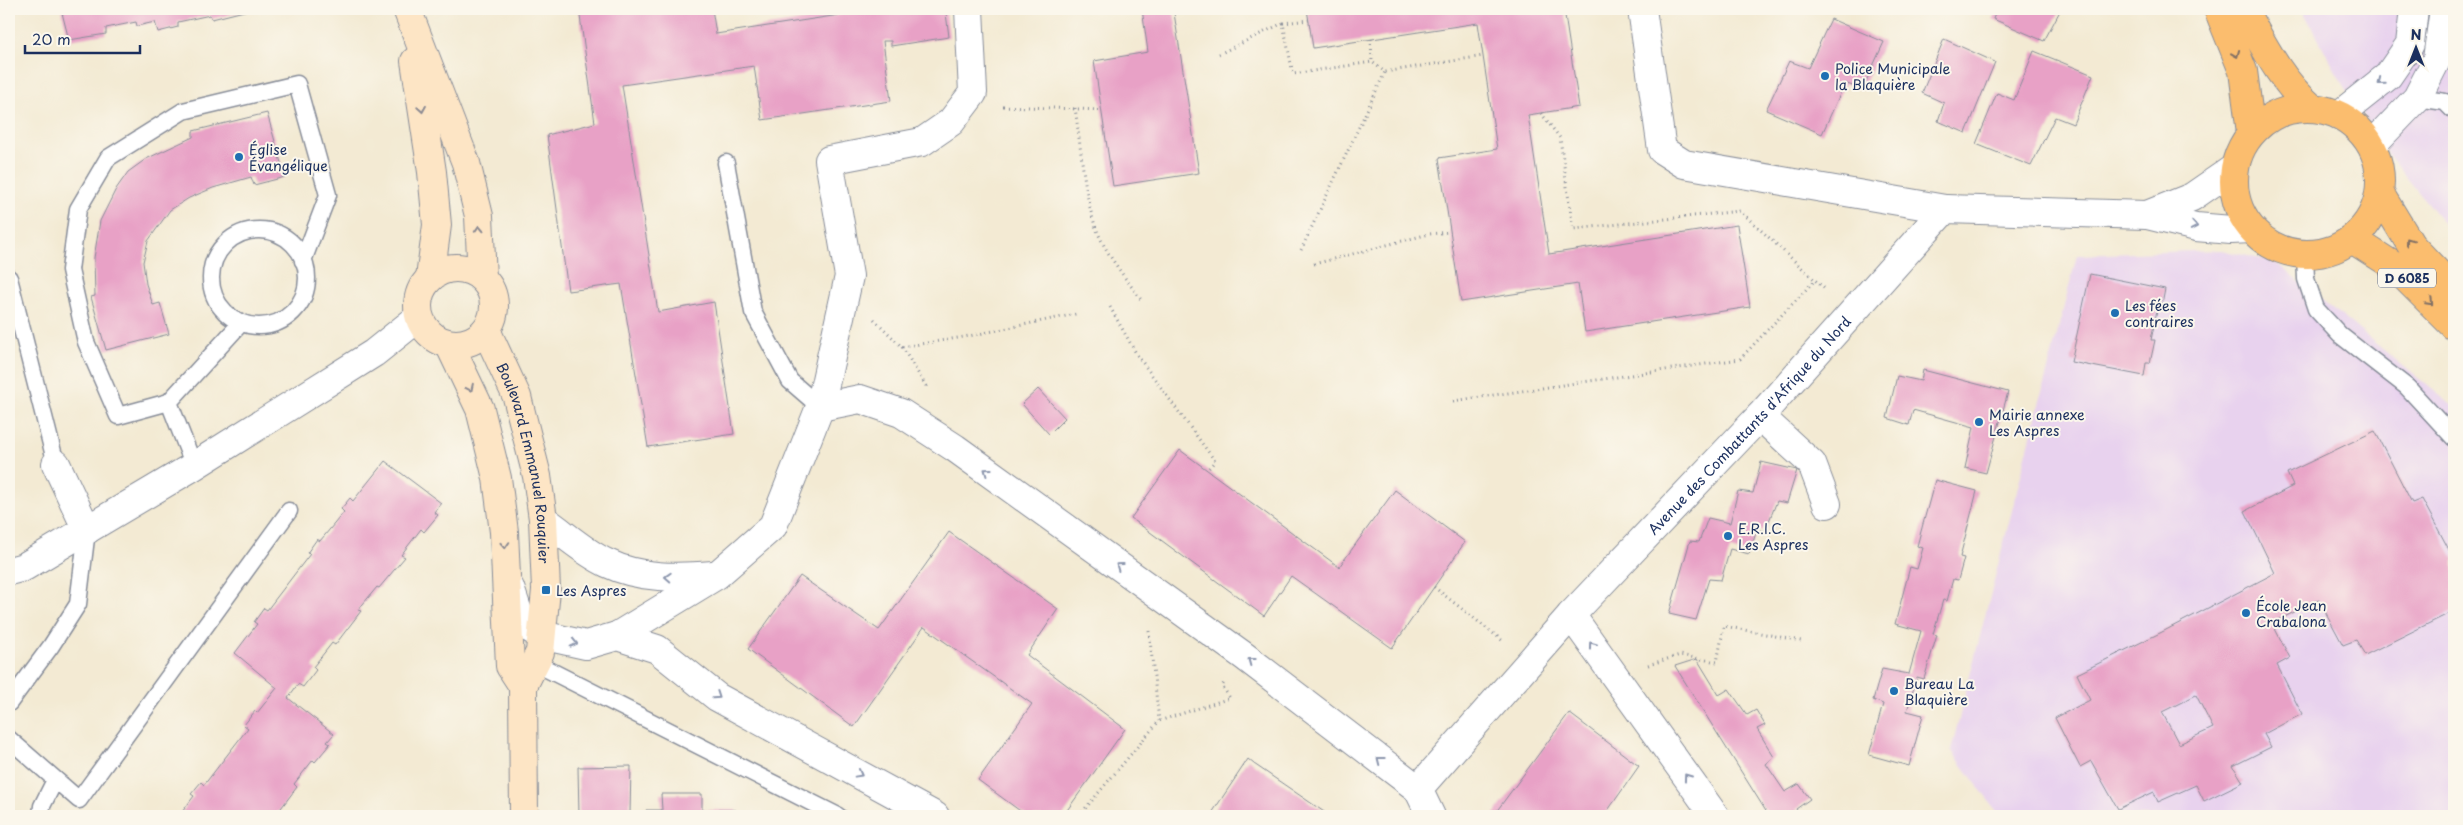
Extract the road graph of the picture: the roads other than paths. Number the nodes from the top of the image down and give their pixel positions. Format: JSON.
{"nodes":[{"id":1,"x":969,"y":9,"type":"edge"},
{"id":2,"x":1642,"y":9,"type":"edge"},
{"id":3,"x":2218,"y":9,"type":"edge"},
{"id":4,"x":2243,"y":9,"type":"edge"},
{"id":5,"x":2444,"y":9,"type":"edge"},
{"id":6,"x":2408,"y":13,"type":"edge"},
{"id":7,"x":2417,"y":98,"type":"junction"},
{"id":8,"x":2310,"y":107,"type":"junction"},
{"id":9,"x":2454,"y":112,"type":"edge"},
{"id":10,"x":2339,"y":115,"type":"junction"},
{"id":11,"x":2251,"y":133,"type":"junction"},
{"id":12,"x":2372,"y":145,"type":"junction"},
{"id":13,"x":726,"y":163,"type":"dead end"},
{"id":14,"x":2234,"y":168,"type":"junction"},
{"id":15,"x":2380,"y":194,"type":"junction"},
{"id":16,"x":1945,"y":210,"type":"junction"},
{"id":17,"x":2147,"y":215,"type":"junction"},
{"id":18,"x":2251,"y":229,"type":"junction"},
{"id":19,"x":2352,"y":240,"type":"junction"},
{"id":20,"x":2305,"y":255,"type":"junction"},
{"id":21,"x":303,"y":261,"type":"junction"},
{"id":22,"x":9,"y":278,"type":"edge"},
{"id":23,"x":430,"y":278,"type":"junction"},
{"id":24,"x":482,"y":278,"type":"junction"},
{"id":25,"x":2454,"y":290,"type":"edge"},
{"id":26,"x":419,"y":317,"type":"junction"},
{"id":27,"x":241,"y":323,"type":"junction"},
{"id":28,"x":2454,"y":326,"type":"edge"},
{"id":29,"x":486,"y":330,"type":"junction"},
{"id":30,"x":449,"y":344,"type":"junction"},
{"id":31,"x":169,"y":402,"type":"junction"},
{"id":32,"x":820,"y":407,"type":"junction"},
{"id":33,"x":1760,"y":416,"type":"junction"},
{"id":34,"x":2454,"y":438,"type":"edge"},
{"id":35,"x":56,"y":464,"type":"joint"},
{"id":36,"x":194,"y":466,"type":"junction"},
{"id":37,"x":1827,"y":504,"type":"dead end"},
{"id":38,"x":289,"y":511,"type":"dead end"},
{"id":39,"x":543,"y":519,"type":"junction"},
{"id":40,"x":87,"y":530,"type":"junction"},
{"id":41,"x":9,"y":571,"type":"edge"},
{"id":42,"x":717,"y":575,"type":"junction"},
{"id":43,"x":508,"y":582,"type":"junction"},
{"id":44,"x":1571,"y":615,"type":"junction"},
{"id":45,"x":540,"y":635,"type":"junction"},
{"id":46,"x":617,"y":636,"type":"junction"},
{"id":47,"x":529,"y":674,"type":"junction"},
{"id":48,"x":9,"y":703,"type":"edge"},
{"id":49,"x":9,"y":739,"type":"edge"},
{"id":50,"x":56,"y":780,"type":"junction"},
{"id":51,"x":1418,"y":789,"type":"junction"},
{"id":52,"x":41,"y":816,"type":"edge"},
{"id":53,"x":524,"y":816,"type":"edge"},
{"id":54,"x":838,"y":816,"type":"edge"},
{"id":55,"x":935,"y":816,"type":"edge"},
{"id":56,"x":1431,"y":816,"type":"edge"},
{"id":57,"x":1715,"y":816,"type":"edge"}],
"edges":[{"from":1,"to":32,"type":"street"},
{"from":2,"to":16,"type":"street"},
{"from":3,"to":11,"type":"main road","one_way":true},
{"from":4,"to":8,"type":"main road"},
{"from":5,"to":7,"type":"street"},
{"from":6,"to":10,"type":"street","one_way":true},
{"from":7,"to":9,"type":"lane"},
{"from":7,"to":12,"type":"street"},
{"from":8,"to":10,"type":"main road"},
{"from":8,"to":11,"type":"main road"},
{"from":10,"to":12,"type":"main road"},
{"from":11,"to":14,"type":"main road"},
{"from":12,"to":15,"type":"main road"},
{"from":13,"to":32,"type":"lane"},
{"from":14,"to":17,"type":"street"},
{"from":14,"to":18,"type":"main road"},
{"from":15,"to":19,"type":"main road"},
{"from":25,"to":15,"type":"main road","number":"D 6085","one_way":true},
{"from":16,"to":17,"type":"street"},
{"from":16,"to":33,"type":"street","name":"Avenue des Combattants d'Afrique du Nord"},
{"from":17,"to":18,"type":"street","one_way":true},
{"from":18,"to":20,"type":"main road"},
{"from":19,"to":20,"type":"main road"},
{"from":19,"to":28,"type":"main road","number":"D 6085","one_way":true},
{"from":20,"to":34,"type":"lane"},
{"from":21,"to":27,"type":"lane"},
{"from":21,"to":27,"type":"lane"},
{"from":21,"to":31,"type":"lane"},
{"from":22,"to":35,"type":"lane"},
{"from":23,"to":24,"type":"main road"},
{"from":24,"to":23,"type":"main road","one_way":true},
{"from":23,"to":26,"type":"main road"},
{"from":24,"to":29,"type":"main road"},
{"from":26,"to":30,"type":"main road"},
{"from":26,"to":36,"type":"street"},
{"from":27,"to":31,"type":"lane"},
{"from":29,"to":30,"type":"main road"},
{"from":29,"to":39,"type":"main road","name":"Boulevard Emmanuel Rouquier"},
{"from":30,"to":43,"type":"main road","name":"Boulevard Emmanuel Rouquier","one_way":true},
{"from":31,"to":36,"type":"lane"},
{"from":32,"to":42,"type":"street"},
{"from":51,"to":32,"type":"street","one_way":true},
{"from":33,"to":37,"type":"street"},
{"from":33,"to":44,"type":"street","name":"Avenue des Combattants d'Afrique du Nord"},
{"from":35,"to":40,"type":"street"},
{"from":36,"to":40,"type":"street"},
{"from":38,"to":50,"type":"lane"},
{"from":42,"to":39,"type":"street","one_way":true},
{"from":39,"to":45,"type":"main road","name":"Boulevard Emmanuel Rouquier"},
{"from":40,"to":41,"type":"street"},
{"from":40,"to":48,"type":"lane"},
{"from":42,"to":46,"type":"street"},
{"from":43,"to":45,"type":"street"},
{"from":43,"to":47,"type":"main road","name":"Boulevard Emmanuel Rouquier"},
{"from":44,"to":51,"type":"street","name":"Avenue des Combattants d'Afrique du Nord"},
{"from":57,"to":44,"type":"street","one_way":true},
{"from":45,"to":46,"type":"street","one_way":true},
{"from":45,"to":47,"type":"main road","name":"Boulevard Emmanuel Rouquier"},
{"from":46,"to":55,"type":"street","one_way":true},
{"from":47,"to":53,"type":"main road","name":"Boulevard Emmanuel Rouquier"},
{"from":47,"to":54,"type":"lane"},
{"from":49,"to":50,"type":"lane"},
{"from":50,"to":52,"type":"lane"},
{"from":51,"to":56,"type":"street"}]}
